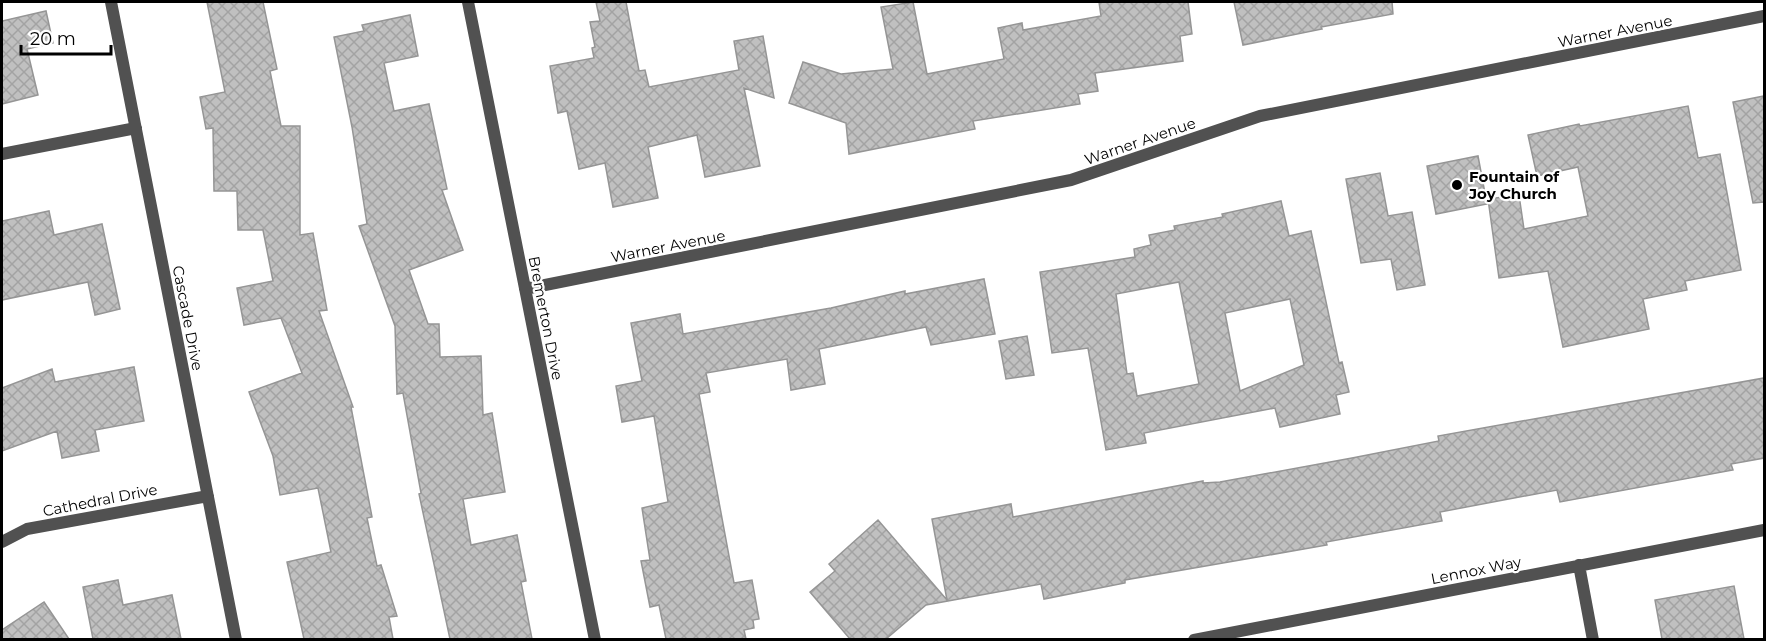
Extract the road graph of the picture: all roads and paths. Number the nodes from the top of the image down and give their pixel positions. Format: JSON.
{"nodes":[{"id":1,"x":111,"y":2,"type":"edge"},
{"id":2,"x":468,"y":2,"type":"edge"},
{"id":3,"x":1764,"y":16,"type":"edge"},
{"id":4,"x":136,"y":128,"type":"junction"},
{"id":5,"x":2,"y":154,"type":"edge"},
{"id":6,"x":525,"y":290,"type":"junction"},
{"id":7,"x":208,"y":496,"type":"junction"},
{"id":8,"x":1764,"y":530,"type":"edge"},
{"id":9,"x":2,"y":542,"type":"edge"},
{"id":10,"x":1579,"y":565,"type":"junction"},
{"id":11,"x":236,"y":639,"type":"edge"},
{"id":12,"x":595,"y":639,"type":"edge"},
{"id":13,"x":1201,"y":639,"type":"edge"},
{"id":14,"x":1593,"y":639,"type":"edge"}],
"edges":[{"from":1,"to":4,"type":"street","name":"Cascade Drive"},
{"from":2,"to":6,"type":"street","name":"Bremerton Drive"},
{"from":3,"to":6,"type":"street","name":"Warner Avenue"},
{"from":4,"to":5,"type":"street"},
{"from":4,"to":7,"type":"street","name":"Cascade Drive"},
{"from":6,"to":12,"type":"street","name":"Bremerton Drive"},
{"from":7,"to":9,"type":"street","name":"Cathedral Drive"},
{"from":7,"to":11,"type":"street","name":"Cascade Drive"},
{"from":8,"to":10,"type":"street","name":"Lennox Way"},
{"from":10,"to":13,"type":"street","name":"Lennox Way"},
{"from":10,"to":14,"type":"street"}]}
